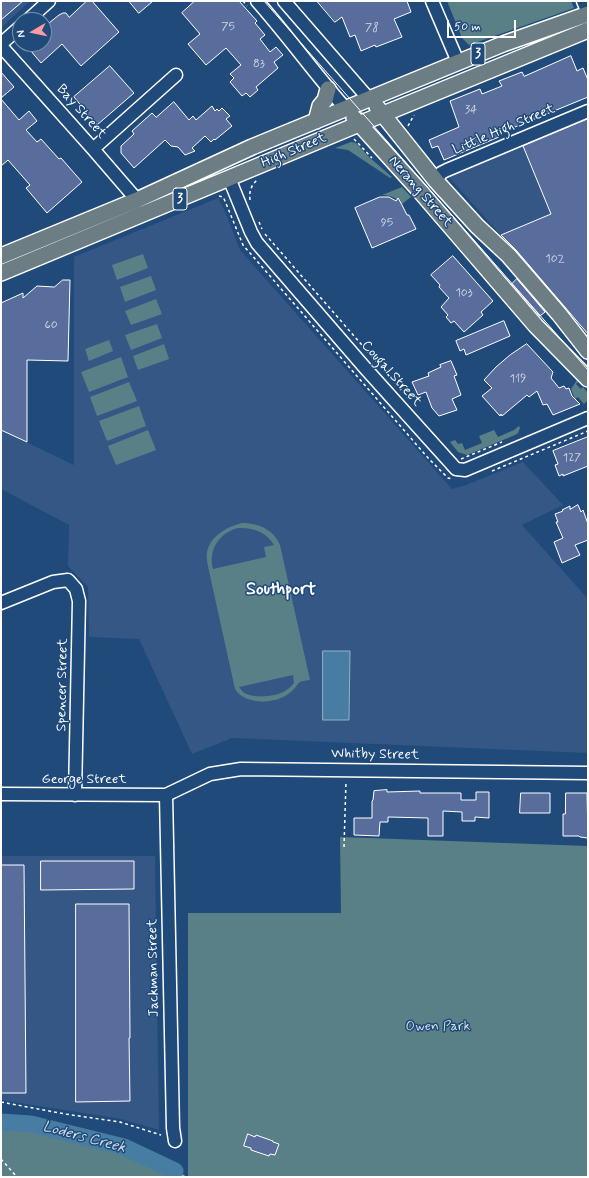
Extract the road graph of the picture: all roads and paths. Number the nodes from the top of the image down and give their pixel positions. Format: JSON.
{"nodes":[{"id":1,"x":49,"y":1,"type":"edge"},
{"id":2,"x":257,"y":1,"type":"edge"},
{"id":3,"x":284,"y":1,"type":"edge"},
{"id":4,"x":583,"y":1,"type":"edge"},
{"id":5,"x":436,"y":2,"type":"edge"},
{"id":6,"x":37,"y":12,"type":"edge"},
{"id":7,"x":588,"y":13,"type":"edge"},
{"id":8,"x":588,"y":30,"type":"edge"},
{"id":9,"x":12,"y":35,"type":"edge"},
{"id":10,"x":1,"y":45,"type":"edge"},
{"id":11,"x":458,"y":62,"type":"junction"},
{"id":12,"x":176,"y":75,"type":"dead end"},
{"id":13,"x":328,"y":89,"type":"junction"},
{"id":14,"x":369,"y":99,"type":"junction"},
{"id":15,"x":346,"y":109,"type":"junction"},
{"id":16,"x":588,"y":111,"type":"edge"},
{"id":17,"x":383,"y":114,"type":"junction"},
{"id":18,"x":316,"y":121,"type":"junction"},
{"id":19,"x":359,"y":124,"type":"junction"},
{"id":20,"x":93,"y":149,"type":"junction"},
{"id":21,"x":229,"y":178,"type":"junction"},
{"id":22,"x":436,"y":181,"type":"junction"},
{"id":23,"x":249,"y":193,"type":"dead end"},
{"id":24,"x":137,"y":200,"type":"junction"},
{"id":25,"x":250,"y":200,"type":"dead end"},
{"id":26,"x":259,"y":222,"type":"dead end"},
{"id":27,"x":1,"y":256,"type":"edge"},
{"id":28,"x":1,"y":273,"type":"edge"},
{"id":29,"x":588,"y":351,"type":"edge"},
{"id":30,"x":588,"y":379,"type":"edge"},
{"id":31,"x":412,"y":402,"type":"dead end"},
{"id":32,"x":588,"y":418,"type":"edge"},
{"id":33,"x":503,"y":441,"type":"dead end"},
{"id":34,"x":461,"y":459,"type":"dead end"},
{"id":35,"x":1,"y":603,"type":"edge"},
{"id":36,"x":347,"y":770,"type":"junction"},
{"id":37,"x":588,"y":773,"type":"edge"},
{"id":38,"x":1,"y":794,"type":"edge"},
{"id":39,"x":76,"y":795,"type":"junction"},
{"id":40,"x":166,"y":795,"type":"junction"},
{"id":41,"x":344,"y":847,"type":"dead end"},
{"id":42,"x":1,"y":1102,"type":"edge"},
{"id":43,"x":161,"y":1135,"type":"dead end"},
{"id":44,"x":175,"y":1141,"type":"dead end"},
{"id":45,"x":1,"y":1159,"type":"edge"},
{"id":46,"x":17,"y":1177,"type":"edge"}],
"edges":[{"from":1,"to":6,"type":"street"},
{"from":2,"to":13,"type":"street","name":"Nerang Street"},
{"from":3,"to":14,"type":"street","name":"Nerang Street"},
{"from":4,"to":7,"type":"street"},
{"from":5,"to":11,"type":"street"},
{"from":7,"to":11,"type":"main road","name":"High Street","number":"3"},
{"from":8,"to":17,"type":"main road","name":"High Street","number":"3"},
{"from":9,"to":10,"type":"street"},
{"from":10,"to":20,"type":"street","name":"Bay Street"},
{"from":11,"to":14,"type":"main road","name":"High Street","number":"3"},
{"from":12,"to":20,"type":"street"},
{"from":13,"to":15,"type":"street","name":"Nerang Street"},
{"from":13,"to":18,"type":"main road"},
{"from":14,"to":15,"type":"main road","name":"High Street","number":"3"},
{"from":14,"to":17,"type":"main road","name":"Nerang Street"},
{"from":15,"to":18,"type":"main road","name":"High Street","number":"3"},
{"from":15,"to":19,"type":"main road","name":"Nerang Street"},
{"from":16,"to":22,"type":"street","name":"Little High Street"},
{"from":17,"to":19,"type":"main road","name":"High Street","number":"3"},
{"from":17,"to":22,"type":"main road","name":"Nerang Street"},
{"from":18,"to":24,"type":"main road","name":"High Street","number":"3"},
{"from":19,"to":21,"type":"main road","name":"High Street","number":"3"},
{"from":19,"to":30,"type":"main road","name":"Nerang Street"},
{"from":20,"to":24,"type":"street","name":"Bay Street"},
{"from":21,"to":28,"type":"main road","name":"High Street","number":"3"},
{"from":21,"to":32,"type":"street","name":"Cougal Street"},
{"from":22,"to":29,"type":"main road","name":"Nerang Street"},
{"from":23,"to":25,"type":"path"},
{"from":24,"to":27,"type":"main road","name":"High Street","number":"3"},
{"from":26,"to":31,"type":"path"},
{"from":33,"to":34,"type":"path"},
{"from":35,"to":39,"type":"street","name":"Spencer Street"},
{"from":36,"to":37,"type":"street","name":"Whitby Street"},
{"from":36,"to":40,"type":"street","name":"Whitby Street"},
{"from":36,"to":41,"type":"path"},
{"from":38,"to":39,"type":"street","name":"George Street"},
{"from":39,"to":40,"type":"street","name":"George Street"},
{"from":40,"to":44,"type":"street","name":"Jackman Street"},
{"from":42,"to":43,"type":"path"},
{"from":45,"to":46,"type":"path"}]}
